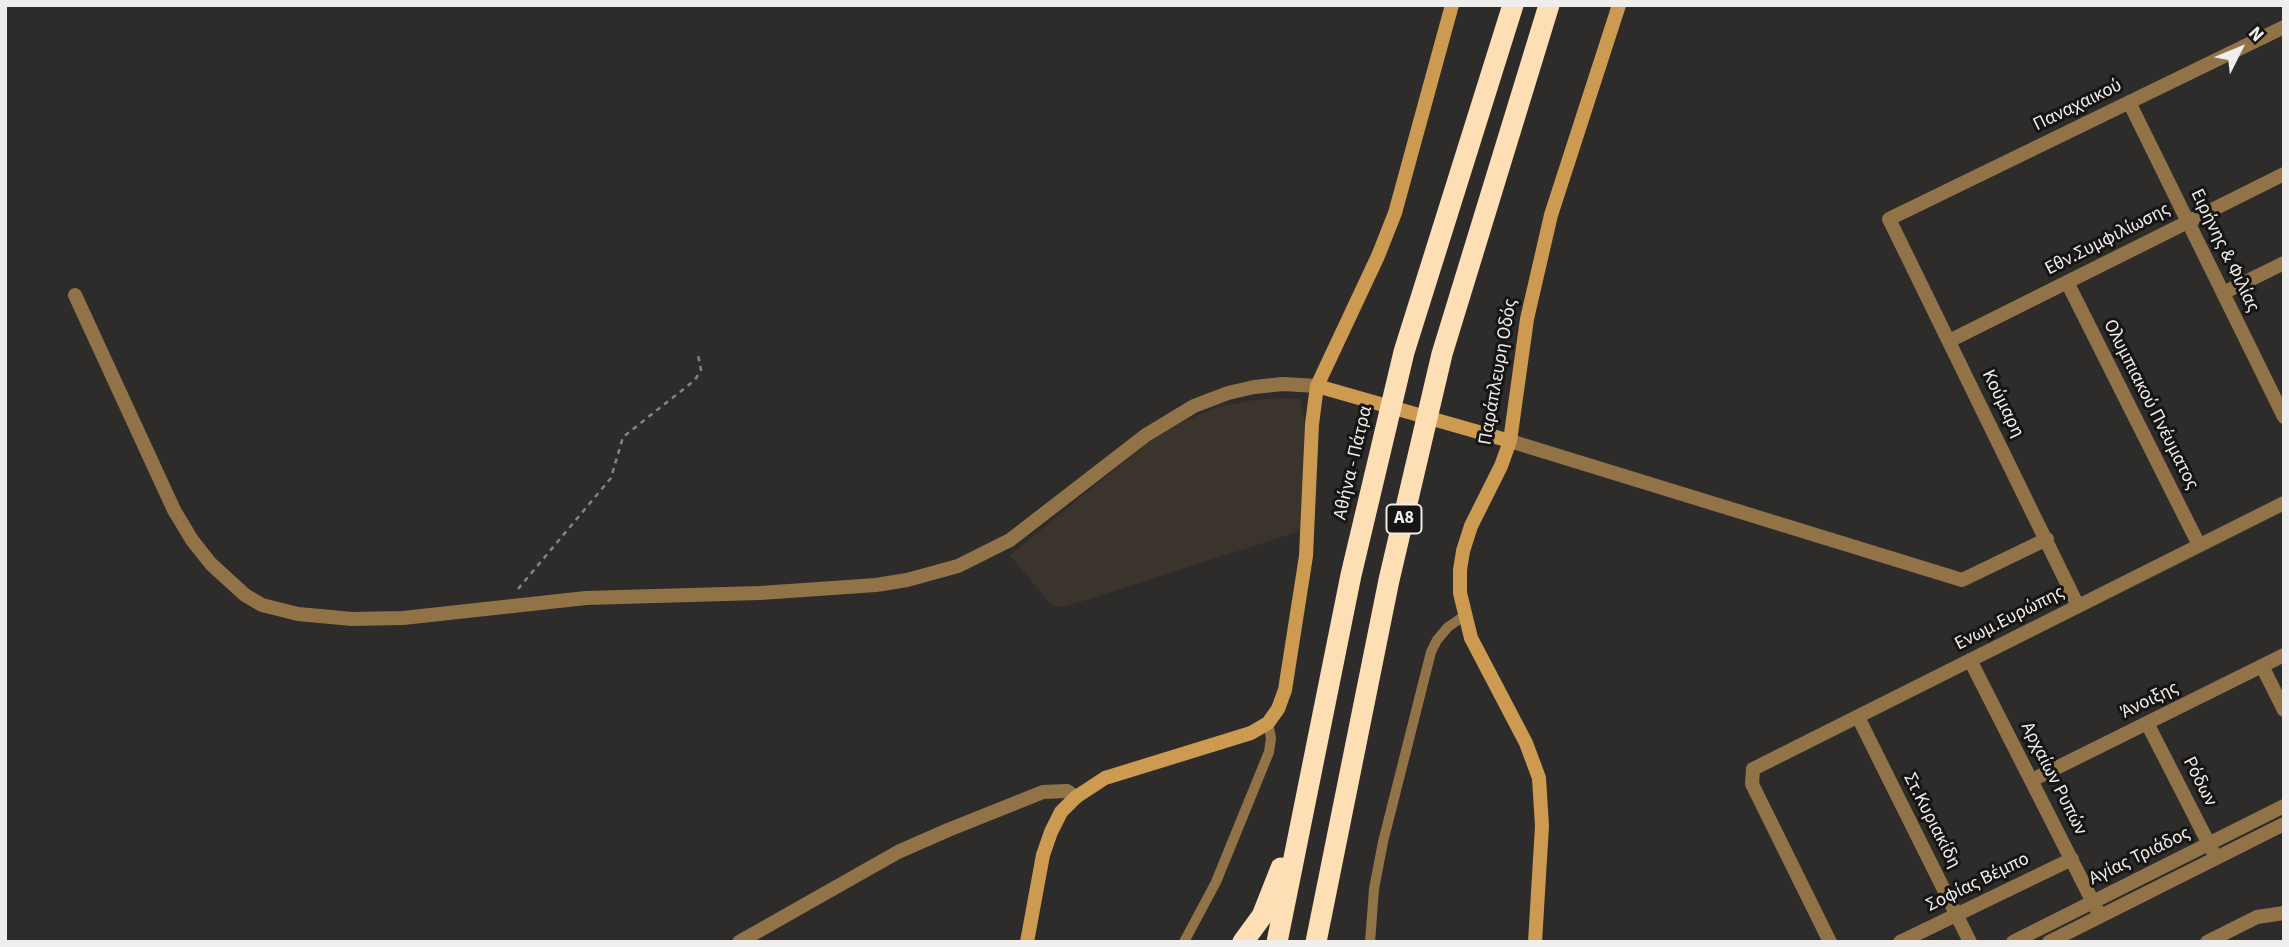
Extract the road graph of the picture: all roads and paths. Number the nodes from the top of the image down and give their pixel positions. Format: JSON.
{"nodes":[{"id":1,"x":1452,"y":5,"type":"edge"},
{"id":2,"x":1513,"y":5,"type":"edge"},
{"id":3,"x":1549,"y":5,"type":"edge"},
{"id":4,"x":1619,"y":5,"type":"edge"},
{"id":5,"x":2284,"y":27,"type":"edge"},
{"id":6,"x":2129,"y":102,"type":"junction"},
{"id":7,"x":2284,"y":174,"type":"edge"},
{"id":8,"x":1889,"y":219,"type":"joint"},
{"id":9,"x":2188,"y":221,"type":"junction"},
{"id":10,"x":2284,"y":263,"type":"edge"},
{"id":11,"x":2067,"y":282,"type":"junction"},
{"id":12,"x":2223,"y":293,"type":"junction"},
{"id":13,"x":75,"y":295,"type":"dead end"},
{"id":14,"x":1949,"y":341,"type":"junction"},
{"id":15,"x":698,"y":355,"type":"dead end"},
{"id":16,"x":1317,"y":386,"type":"junction"},
{"id":17,"x":2284,"y":417,"type":"edge"},
{"id":18,"x":1510,"y":441,"type":"junction"},
{"id":19,"x":2284,"y":503,"type":"edge"},
{"id":20,"x":2047,"y":539,"type":"junction"},
{"id":21,"x":2199,"y":545,"type":"junction"},
{"id":22,"x":504,"y":605,"type":"junction"},
{"id":23,"x":2078,"y":606,"type":"junction"},
{"id":24,"x":1464,"y":616,"type":"junction"},
{"id":25,"x":2284,"y":655,"type":"edge"},
{"id":26,"x":1970,"y":660,"type":"junction"},
{"id":27,"x":2262,"y":666,"type":"junction"},
{"id":28,"x":2284,"y":710,"type":"edge"},
{"id":29,"x":1858,"y":717,"type":"junction"},
{"id":30,"x":1268,"y":723,"type":"junction"},
{"id":31,"x":2147,"y":723,"type":"junction"},
{"id":32,"x":2032,"y":780,"type":"junction"},
{"id":33,"x":1076,"y":797,"type":"junction"},
{"id":34,"x":1305,"y":804,"type":"junction"},
{"id":35,"x":2280,"y":808,"type":"edge"},
{"id":36,"x":1341,"y":813,"type":"junction"},
{"id":37,"x":2284,"y":824,"type":"edge"},
{"id":38,"x":2209,"y":844,"type":"junction"},
{"id":39,"x":2216,"y":858,"type":"junction"},
{"id":40,"x":2072,"y":859,"type":"junction"},
{"id":41,"x":2093,"y":901,"type":"junction"},
{"id":42,"x":2284,"y":913,"type":"edge"},
{"id":43,"x":1956,"y":915,"type":"junction"},
{"id":44,"x":2101,"y":916,"type":"junction"},
{"id":45,"x":739,"y":942,"type":"edge"},
{"id":46,"x":1027,"y":942,"type":"edge"},
{"id":47,"x":1184,"y":942,"type":"edge"},
{"id":48,"x":1243,"y":942,"type":"edge"},
{"id":49,"x":1277,"y":942,"type":"edge"},
{"id":50,"x":1316,"y":942,"type":"edge"},
{"id":51,"x":1329,"y":942,"type":"edge"},
{"id":52,"x":1370,"y":942,"type":"edge"},
{"id":53,"x":1535,"y":942,"type":"edge"},
{"id":54,"x":1830,"y":942,"type":"edge"},
{"id":55,"x":1900,"y":942,"type":"edge"},
{"id":56,"x":1970,"y":942,"type":"edge"},
{"id":57,"x":2012,"y":942,"type":"edge"},
{"id":58,"x":2049,"y":942,"type":"edge"},
{"id":59,"x":2207,"y":942,"type":"edge"}],
"edges":[{"from":1,"to":16,"type":"street"},
{"from":2,"to":34,"type":"highway","name":"Αθήνα - Πάτρα","number":"Α8"},
{"from":3,"to":36,"type":"highway","number":"Α8"},
{"from":4,"to":18,"type":"street","name":"Παράπλευρη Οδός"},
{"from":5,"to":6,"type":"street","name":"Παναχαικού"},
{"from":6,"to":8,"type":"street","name":"Παναχαικού"},
{"from":6,"to":9,"type":"street","name":"Ειρήνης & Φιλίας"},
{"from":7,"to":9,"type":"street","name":"Εθν.Συμφιλίωσης"},
{"from":8,"to":14,"type":"street","name":"Κούμαρη"},
{"from":9,"to":11,"type":"street","name":"Εθν.Συμφιλίωσης"},
{"from":9,"to":12,"type":"street","name":"Ειρήνης & Φιλίας"},
{"from":10,"to":12,"type":"street"},
{"from":11,"to":14,"type":"street","name":"Εθν.Συμφιλίωσης"},
{"from":11,"to":21,"type":"street","name":"Ολυμπιακού Πνέυματος"},
{"from":12,"to":17,"type":"street","name":"Ειρήνης & Φιλίας"},
{"from":13,"to":22,"type":"street"},
{"from":14,"to":20,"type":"street","name":"Κούμαρη"},
{"from":15,"to":22,"type":"path"},
{"from":16,"to":18,"type":"street"},
{"from":16,"to":22,"type":"street"},
{"from":16,"to":30,"type":"street"},
{"from":18,"to":20,"type":"street"},
{"from":18,"to":24,"type":"street","name":"Παράπλευρη Οδός"},
{"from":19,"to":21,"type":"street","name":"Ενωμ.Ευρώπης"},
{"from":20,"to":23,"type":"street","name":"Κούμαρη"},
{"from":21,"to":23,"type":"street","name":"Ενωμ.Ευρώπης"},
{"from":23,"to":26,"type":"street","name":"Ενωμ.Ευρώπης"},
{"from":24,"to":52,"type":"lane"},
{"from":24,"to":53,"type":"street","name":"Παράπλευρη Οδός"},
{"from":25,"to":27,"type":"street","name":"Άνοιξης"},
{"from":26,"to":29,"type":"street","name":"Ενωμ.Ευρώπης"},
{"from":26,"to":32,"type":"street","name":"Αρχαίων Ρυπών"},
{"from":27,"to":28,"type":"street"},
{"from":27,"to":31,"type":"street","name":"Άνοιξης"},
{"from":29,"to":43,"type":"street","name":"Στ.Κυριακίδη"},
{"from":29,"to":54,"type":"street","name":"Ενωμ.Ευρώπης"},
{"from":30,"to":33,"type":"street"},
{"from":30,"to":47,"type":"lane"},
{"from":31,"to":32,"type":"street","name":"Άνοιξης"},
{"from":31,"to":38,"type":"street","name":"Ρόδων"},
{"from":32,"to":40,"type":"street","name":"Αρχαίων Ρυπών"},
{"from":33,"to":45,"type":"street"},
{"from":33,"to":46,"type":"street"},
{"from":34,"to":48,"type":"highway"},
{"from":34,"to":49,"type":"highway","name":"Αθήνα - Πάτρα","number":"Α8"},
{"from":35,"to":37,"type":"street"},
{"from":35,"to":38,"type":"street","name":"Αγίας Τριάδος"},
{"from":36,"to":50,"type":"highway","number":"Α8"},
{"from":36,"to":51,"type":"highway"},
{"from":37,"to":39,"type":"street","name":"Αγίας Τριάδος"},
{"from":38,"to":39,"type":"street","name":"Ρόδων"},
{"from":38,"to":41,"type":"street","name":"Αγίας Τριάδος"},
{"from":39,"to":44,"type":"street","name":"Αγίας Τριάδος"},
{"from":40,"to":41,"type":"street","name":"Αρχαίων Ρυπών"},
{"from":40,"to":43,"type":"street","name":"Σοφίας Βέμπο"},
{"from":41,"to":44,"type":"street","name":"Αρχαίων Ρυπών"},
{"from":41,"to":57,"type":"street","name":"Αγίας Τριάδος"},
{"from":42,"to":59,"type":"street"},
{"from":43,"to":55,"type":"street","name":"Σοφίας Βέμπο"},
{"from":43,"to":56,"type":"street","name":"Στ.Κυριακίδη"},
{"from":44,"to":58,"type":"street","name":"Αγίας Τριάδος"}]}
